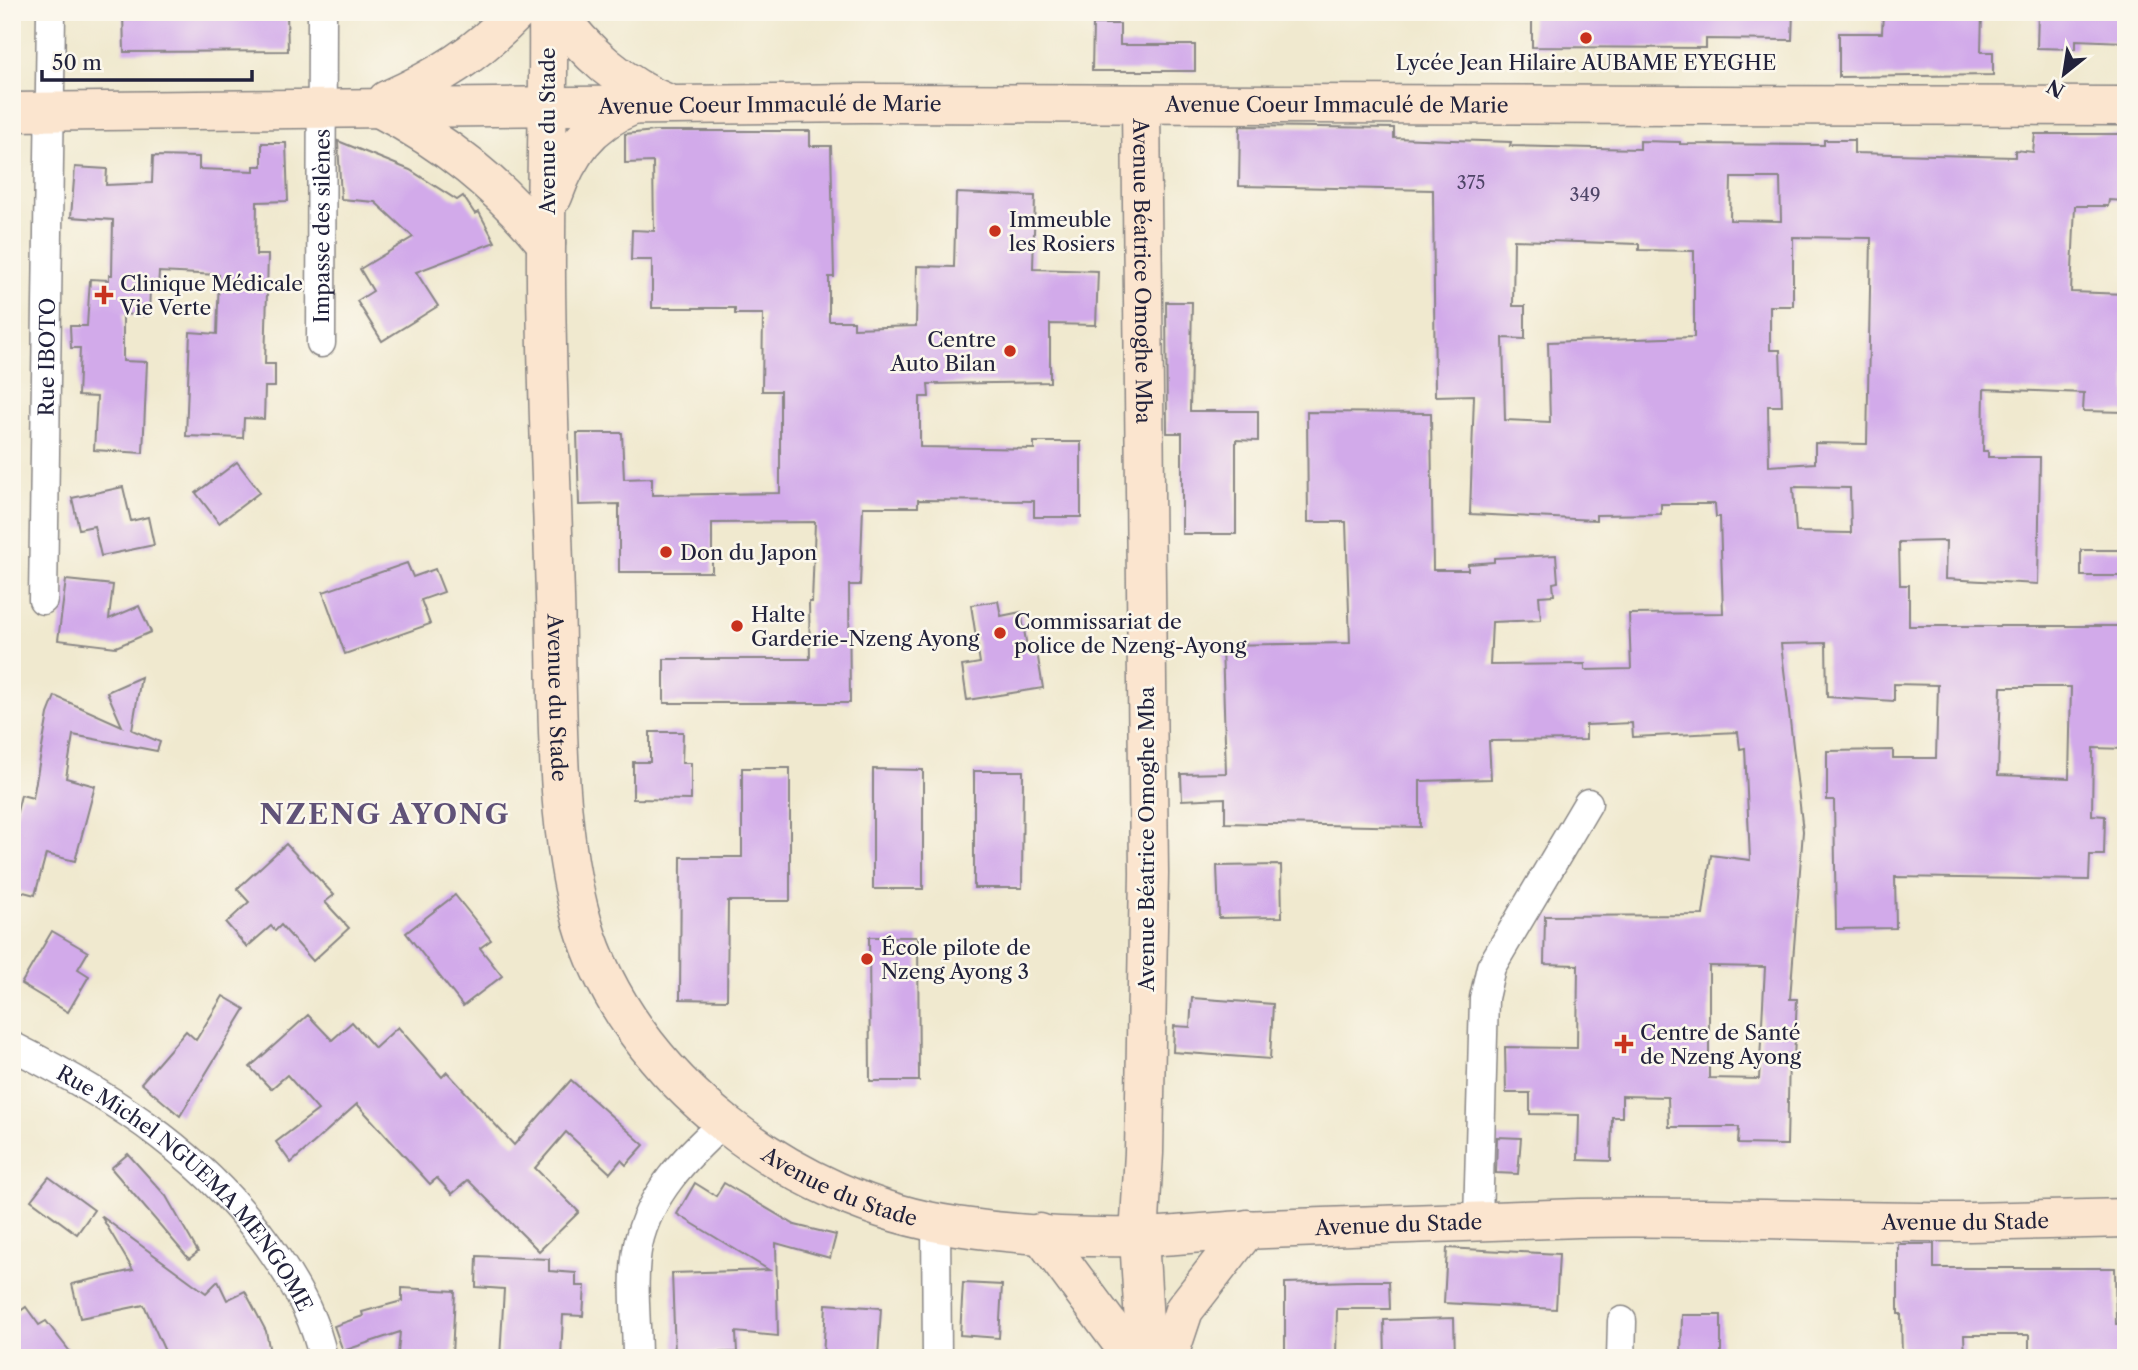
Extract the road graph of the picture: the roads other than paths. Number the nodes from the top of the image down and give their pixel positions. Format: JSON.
{"nodes":[{"id":1,"x":51,"y":12,"type":"edge"},
{"id":2,"x":322,"y":12,"type":"edge"},
{"id":3,"x":517,"y":12,"type":"edge"},
{"id":4,"x":548,"y":12,"type":"edge"},
{"id":5,"x":556,"y":12,"type":"edge"},
{"id":6,"x":549,"y":105,"type":"junction"},
{"id":7,"x":1141,"y":105,"type":"junction"},
{"id":8,"x":374,"y":106,"type":"junction"},
{"id":9,"x":634,"y":106,"type":"junction"},
{"id":10,"x":674,"y":106,"type":"junction"},
{"id":11,"x":2126,"y":106,"type":"edge"},
{"id":12,"x":322,"y":107,"type":"junction"},
{"id":13,"x":12,"y":112,"type":"edge"},
{"id":14,"x":50,"y":112,"type":"junction"},
{"id":15,"x":547,"y":227,"type":"junction"},
{"id":16,"x":321,"y":343,"type":"dead end"},
{"id":17,"x":43,"y":600,"type":"dead end"},
{"id":18,"x":1588,"y":803,"type":"dead end"},
{"id":19,"x":12,"y":1046,"type":"edge"},
{"id":20,"x":723,"y":1123,"type":"junction"},
{"id":21,"x":1144,"y":1153,"type":"junction"},
{"id":22,"x":2126,"y":1218,"type":"edge"},
{"id":23,"x":1478,"y":1221,"type":"junction"},
{"id":24,"x":936,"y":1223,"type":"junction"},
{"id":25,"x":1247,"y":1229,"type":"junction"},
{"id":26,"x":1056,"y":1235,"type":"junction"},
{"id":27,"x":1139,"y":1237,"type":"junction"},
{"id":28,"x":1622,"y":1321,"type":"dead end"},
{"id":29,"x":323,"y":1358,"type":"edge"},
{"id":30,"x":637,"y":1358,"type":"edge"},
{"id":31,"x":937,"y":1358,"type":"edge"},
{"id":32,"x":1133,"y":1358,"type":"edge"},
{"id":33,"x":1146,"y":1358,"type":"edge"},
{"id":34,"x":1168,"y":1358,"type":"edge"},
{"id":35,"x":1621,"y":1358,"type":"edge"}],
"edges":[{"from":1,"to":14,"type":"street","name":"Rue IBOTO"},
{"from":2,"to":12,"type":"street","name":"Impasse des silènes"},
{"from":3,"to":8,"type":"main road"},
{"from":4,"to":6,"type":"main road","name":"Avenue du Stade"},
{"from":5,"to":10,"type":"main road"},
{"from":6,"to":8,"type":"main road","name":"Avenue Coeur Immaculé de Marie"},
{"from":6,"to":9,"type":"main road","name":"Avenue Coeur Immaculé de Marie"},
{"from":6,"to":15,"type":"main road","name":"Avenue du Stade"},
{"from":7,"to":10,"type":"main road","name":"Avenue Coeur Immaculé de Marie"},
{"from":7,"to":11,"type":"main road","name":"Avenue Coeur Immaculé de Marie"},
{"from":7,"to":21,"type":"main road","name":"Avenue Béatrice Omoghe Mba"},
{"from":8,"to":12,"type":"main road","name":"Avenue Coeur Immaculé de Marie"},
{"from":8,"to":15,"type":"main road"},
{"from":9,"to":10,"type":"main road","name":"Avenue Coeur Immaculé de Marie"},
{"from":9,"to":15,"type":"main road"},
{"from":12,"to":14,"type":"main road","name":"Avenue Coeur Immaculé de Marie"},
{"from":12,"to":16,"type":"street","name":"Impasse des silènes"},
{"from":13,"to":14,"type":"main road","name":"Avenue Coeur Immaculé de Marie"},
{"from":14,"to":17,"type":"street","name":"Rue IBOTO"},
{"from":15,"to":20,"type":"main road","name":"Avenue du Stade"},
{"from":18,"to":23,"type":"street"},
{"from":19,"to":29,"type":"street","name":"Rue Michel NGUEMA MENGOME"},
{"from":20,"to":24,"type":"main road","name":"Avenue du Stade"},
{"from":20,"to":30,"type":"street"},
{"from":21,"to":25,"type":"main road"},
{"from":21,"to":26,"type":"main road"},
{"from":21,"to":27,"type":"main road","name":"Avenue Béatrice Omoghe Mba"},
{"from":22,"to":23,"type":"main road","name":"Avenue du Stade"},
{"from":23,"to":25,"type":"main road","name":"Avenue du Stade"},
{"from":24,"to":26,"type":"main road","name":"Avenue du Stade"},
{"from":24,"to":31,"type":"street"},
{"from":25,"to":27,"type":"main road","name":"Avenue du Stade"},
{"from":25,"to":34,"type":"main road"},
{"from":26,"to":27,"type":"main road","name":"Avenue du Stade"},
{"from":26,"to":32,"type":"main road"},
{"from":27,"to":33,"type":"main road","name":"Avenue Béatrice Omoghe Mba"},
{"from":28,"to":35,"type":"street"}]}
